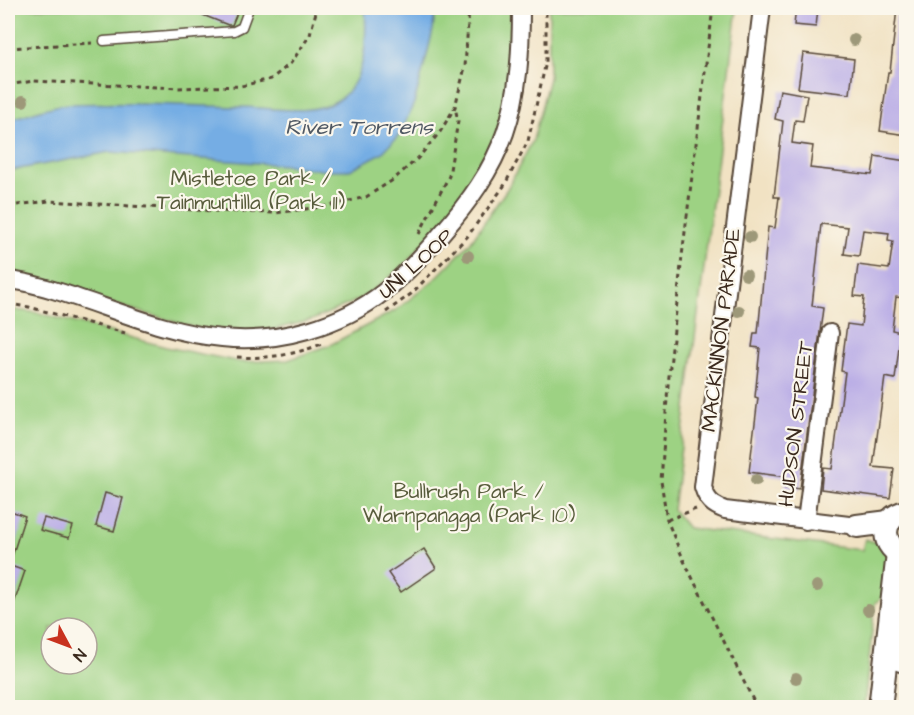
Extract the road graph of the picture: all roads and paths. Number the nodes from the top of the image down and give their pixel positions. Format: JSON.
{"nodes":[{"id":1,"x":249,"y":8,"type":"edge"},
{"id":2,"x":318,"y":8,"type":"edge"},
{"id":3,"x":469,"y":8,"type":"edge"},
{"id":4,"x":521,"y":8,"type":"edge"},
{"id":5,"x":546,"y":8,"type":"edge"},
{"id":6,"x":713,"y":8,"type":"edge"},
{"id":7,"x":762,"y":8,"type":"edge"},
{"id":8,"x":104,"y":42,"type":"joint"},
{"id":9,"x":8,"y":48,"type":"edge"},
{"id":10,"x":8,"y":85,"type":"edge"},
{"id":11,"x":455,"y":107,"type":"junction"},
{"id":12,"x":8,"y":207,"type":"edge"},
{"id":13,"x":425,"y":253,"type":"junction"},
{"id":14,"x":435,"y":272,"type":"junction"},
{"id":15,"x":8,"y":279,"type":"edge"},
{"id":16,"x":8,"y":304,"type":"edge"},
{"id":17,"x":381,"y":315,"type":"dead end"},
{"id":18,"x":830,"y":333,"type":"dead end"},
{"id":19,"x":131,"y":335,"type":"dead end"},
{"id":20,"x":333,"y":340,"type":"dead end"},
{"id":21,"x":229,"y":356,"type":"dead end"},
{"id":22,"x":708,"y":501,"type":"junction"},
{"id":23,"x":667,"y":520,"type":"junction"},
{"id":24,"x":806,"y":521,"type":"junction"},
{"id":25,"x":857,"y":526,"type":"joint"},
{"id":26,"x":899,"y":527,"type":"edge"},
{"id":27,"x":906,"y":617,"type":"edge"},
{"id":28,"x":757,"y":708,"type":"edge"},
{"id":29,"x":880,"y":708,"type":"edge"},
{"id":30,"x":894,"y":708,"type":"edge"}],
"edges":[{"from":1,"to":8,"type":"lane"},
{"from":2,"to":10,"type":"path"},
{"from":3,"to":11,"type":"path"},
{"from":4,"to":13,"type":"street"},
{"from":5,"to":14,"type":"path","name":"UNI LOOP"},
{"from":6,"to":23,"type":"path"},
{"from":7,"to":22,"type":"street","name":"MACKINNON PARADE"},
{"from":8,"to":9,"type":"path"},
{"from":11,"to":12,"type":"path"},
{"from":11,"to":13,"type":"path"},
{"from":13,"to":14,"type":"path"},
{"from":13,"to":15,"type":"street"},
{"from":14,"to":17,"type":"path","name":"UNI LOOP"},
{"from":16,"to":19,"type":"path"},
{"from":18,"to":24,"type":"street","name":"HUDSON STREET"},
{"from":20,"to":21,"type":"path"},
{"from":22,"to":23,"type":"path"},
{"from":22,"to":24,"type":"street"},
{"from":23,"to":28,"type":"path"},
{"from":24,"to":25,"type":"street"},
{"from":25,"to":26,"type":"street"},
{"from":26,"to":29,"type":"street"},
{"from":27,"to":30,"type":"street"}]}
